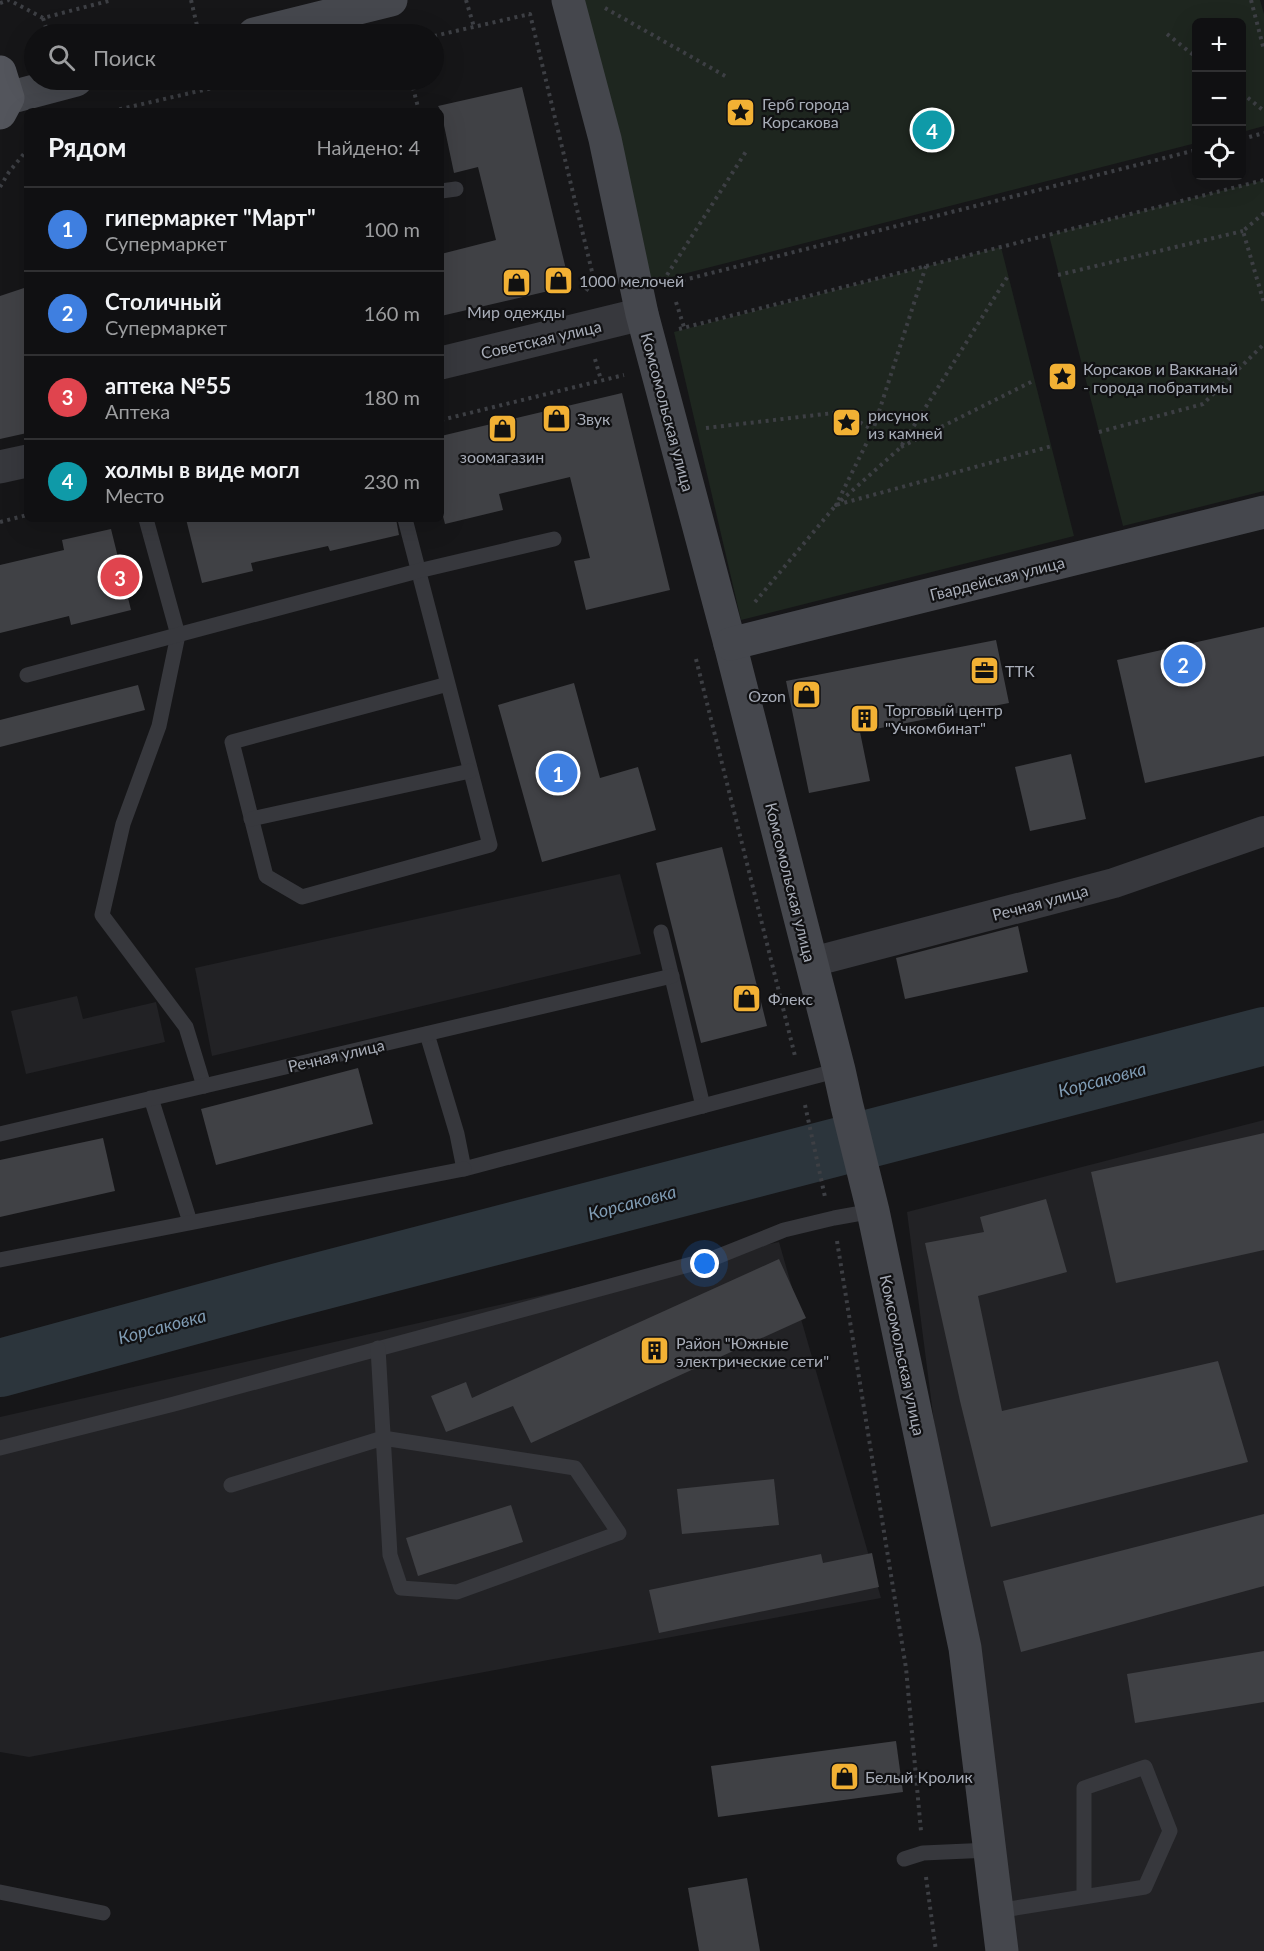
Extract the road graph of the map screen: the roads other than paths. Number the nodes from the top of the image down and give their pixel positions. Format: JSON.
{"nodes":[{"id":1,"x":391,"y":0,"type":"edge"},
{"id":2,"x":568,"y":0,"type":"edge"},
{"id":3,"x":294,"y":24,"type":"edge"},
{"id":4,"x":24,"y":90,"type":"edge"},
{"id":5,"x":3,"y":94,"type":"edge"},
{"id":6,"x":642,"y":314,"type":"junction"},
{"id":7,"x":444,"y":362,"type":"edge"},
{"id":8,"x":24,"y":462,"type":"edge"},
{"id":9,"x":0,"y":467,"type":"edge"},
{"id":10,"x":1264,"y":512,"type":"edge"},
{"id":11,"x":147,"y":522,"type":"edge"},
{"id":12,"x":406,"y":522,"type":"edge"},
{"id":13,"x":554,"y":540,"type":"dead end"},
{"id":14,"x":418,"y":571,"type":"junction"},
{"id":15,"x":177,"y":635,"type":"junction"},
{"id":16,"x":730,"y":644,"type":"junction"},
{"id":17,"x":27,"y":675,"type":"dead end"},
{"id":18,"x":448,"y":684,"type":"junction"},
{"id":19,"x":470,"y":771,"type":"junction"},
{"id":20,"x":251,"y":819,"type":"junction"},
{"id":21,"x":1264,"y":831,"type":"edge"},
{"id":22,"x":661,"y":932,"type":"dead end"},
{"id":23,"x":812,"y":962,"type":"junction"},
{"id":24,"x":672,"y":976,"type":"junction"},
{"id":25,"x":427,"y":1034,"type":"junction"},
{"id":26,"x":839,"y":1070,"type":"junction"},
{"id":27,"x":204,"y":1086,"type":"junction"},
{"id":28,"x":151,"y":1098,"type":"junction"},
{"id":29,"x":703,"y":1106,"type":"junction"},
{"id":30,"x":0,"y":1134,"type":"edge"},
{"id":31,"x":464,"y":1169,"type":"junction"},
{"id":32,"x":869,"y":1196,"type":"junction"},
{"id":33,"x":189,"y":1222,"type":"junction"},
{"id":34,"x":0,"y":1260,"type":"edge"},
{"id":35,"x":378,"y":1348,"type":"junction"},
{"id":36,"x":383,"y":1438,"type":"junction"},
{"id":37,"x":0,"y":1448,"type":"edge"},
{"id":38,"x":231,"y":1485,"type":"dead end"},
{"id":39,"x":990,"y":1850,"type":"junction"},
{"id":40,"x":904,"y":1859,"type":"dead end"},
{"id":41,"x":0,"y":1892,"type":"edge"},
{"id":42,"x":1084,"y":1897,"type":"junction"},
{"id":43,"x":997,"y":1911,"type":"junction"},
{"id":44,"x":103,"y":1913,"type":"dead end"},
{"id":45,"x":1002,"y":1951,"type":"edge"}],
"edges":[{"from":1,"to":3,"type":"main road"},
{"from":2,"to":6,"type":"main road","name":"Комсомольская улица"},
{"from":4,"to":5,"type":"main road"},
{"from":6,"to":7,"type":"street","name":"Советская улица"},
{"from":6,"to":16,"type":"main road","name":"Комсомольская улица"},
{"from":8,"to":9,"type":"street"},
{"from":10,"to":16,"type":"main road","name":"Гвардейская улица"},
{"from":11,"to":15,"type":"lane"},
{"from":12,"to":14,"type":"lane"},
{"from":13,"to":14,"type":"lane"},
{"from":14,"to":15,"type":"lane"},
{"from":14,"to":18,"type":"lane"},
{"from":15,"to":17,"type":"lane"},
{"from":15,"to":27,"type":"lane"},
{"from":16,"to":23,"type":"main road","name":"Комсомольская улица"},
{"from":18,"to":19,"type":"lane"},
{"from":18,"to":20,"type":"lane"},
{"from":19,"to":20,"type":"lane"},
{"from":19,"to":20,"type":"lane"},
{"from":21,"to":23,"type":"street","name":"Речная улица"},
{"from":22,"to":24,"type":"lane"},
{"from":23,"to":26,"type":"main road","name":"Комсомольская улица"},
{"from":24,"to":25,"type":"lane","name":"Речная улица"},
{"from":24,"to":29,"type":"lane"},
{"from":25,"to":27,"type":"lane","name":"Речная улица"},
{"from":25,"to":31,"type":"lane"},
{"from":26,"to":29,"type":"lane"},
{"from":26,"to":32,"type":"main road","name":"Комсомольская улица"},
{"from":27,"to":28,"type":"lane","name":"Речная улица"},
{"from":28,"to":30,"type":"lane","name":"Речная улица"},
{"from":28,"to":33,"type":"lane"},
{"from":29,"to":31,"type":"lane"},
{"from":31,"to":33,"type":"lane"},
{"from":32,"to":35,"type":"lane"},
{"from":32,"to":39,"type":"main road","name":"Комсомольская улица"},
{"from":33,"to":34,"type":"lane"},
{"from":35,"to":36,"type":"lane"},
{"from":35,"to":37,"type":"lane"},
{"from":36,"to":36,"type":"lane"},
{"from":36,"to":38,"type":"lane"},
{"from":39,"to":40,"type":"lane"},
{"from":39,"to":43,"type":"main road","name":"Комсомольская улица"},
{"from":41,"to":44,"type":"lane"},
{"from":42,"to":42,"type":"lane"},
{"from":42,"to":43,"type":"lane"},
{"from":43,"to":45,"type":"main road","name":"Комсомольская улица"}]}
